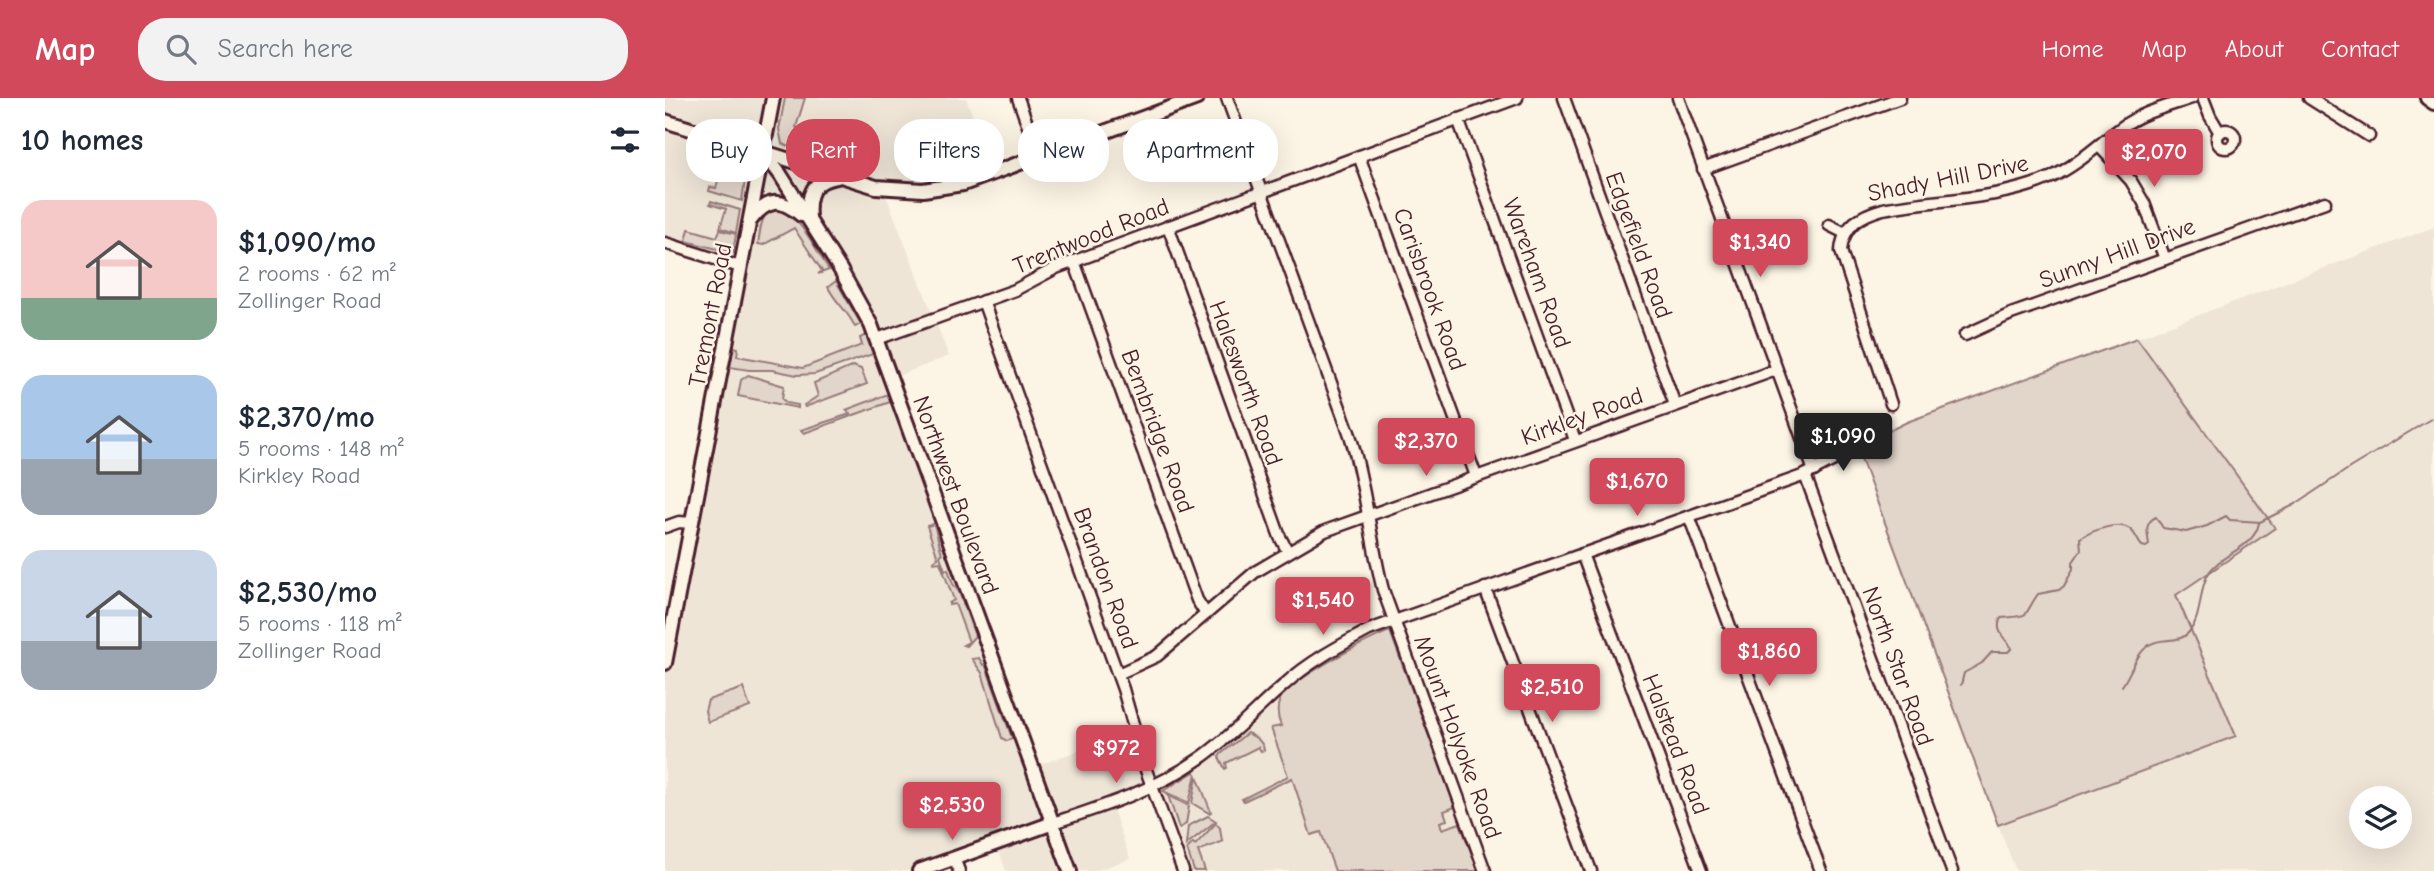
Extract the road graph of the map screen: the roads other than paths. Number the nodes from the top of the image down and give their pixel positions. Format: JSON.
{"nodes":[{"id":1,"x":773,"y":98,"type":"edge"},
{"id":2,"x":1018,"y":98,"type":"edge"},
{"id":3,"x":1197,"y":98,"type":"edge"},
{"id":4,"x":1227,"y":98,"type":"edge"},
{"id":5,"x":1517,"y":98,"type":"edge"},
{"id":6,"x":1564,"y":98,"type":"edge"},
{"id":7,"x":1678,"y":98,"type":"edge"},
{"id":8,"x":1900,"y":98,"type":"edge"},
{"id":9,"x":2192,"y":98,"type":"edge"},
{"id":10,"x":2203,"y":98,"type":"edge"},
{"id":11,"x":2309,"y":98,"type":"edge"},
{"id":12,"x":2427,"y":98,"type":"edge"},
{"id":13,"x":2434,"y":103,"type":"edge"},
{"id":14,"x":769,"y":119,"type":"edge"},
{"id":15,"x":1026,"y":119,"type":"edge"},
{"id":16,"x":1458,"y":119,"type":"junction"},
{"id":17,"x":665,"y":121,"type":"edge"},
{"id":18,"x":686,"y":128,"type":"edge"},
{"id":19,"x":1109,"y":130,"type":"edge"},
{"id":20,"x":2220,"y":133,"type":"dead end"},
{"id":21,"x":2368,"y":136,"type":"dead end"},
{"id":22,"x":2099,"y":146,"type":"junction"},
{"id":23,"x":1359,"y":156,"type":"junction"},
{"id":24,"x":1018,"y":164,"type":"edge"},
{"id":25,"x":772,"y":166,"type":"edge"},
{"id":26,"x":1703,"y":169,"type":"junction"},
{"id":27,"x":757,"y":182,"type":"edge"},
{"id":28,"x":821,"y":182,"type":"edge"},
{"id":29,"x":859,"y":182,"type":"edge"},
{"id":30,"x":1262,"y":192,"type":"junction"},
{"id":31,"x":2325,"y":202,"type":"dead end"},
{"id":32,"x":749,"y":221,"type":"junction"},
{"id":33,"x":809,"y":222,"type":"junction"},
{"id":34,"x":1829,"y":225,"type":"dead end"},
{"id":35,"x":1168,"y":226,"type":"junction"},
{"id":36,"x":1845,"y":233,"type":"junction"},
{"id":37,"x":665,"y":243,"type":"edge"},
{"id":38,"x":2165,"y":258,"type":"junction"},
{"id":39,"x":1074,"y":261,"type":"junction"},
{"id":40,"x":740,"y":267,"type":"junction"},
{"id":41,"x":983,"y":301,"type":"junction"},
{"id":42,"x":1965,"y":334,"type":"dead end"},
{"id":43,"x":877,"y":340,"type":"junction"},
{"id":44,"x":1776,"y":370,"type":"junction"},
{"id":45,"x":1891,"y":404,"type":"dead end"},
{"id":46,"x":1675,"y":405,"type":"junction"},
{"id":47,"x":1576,"y":440,"type":"junction"},
{"id":48,"x":1857,"y":448,"type":"dead end"},
{"id":49,"x":1809,"y":473,"type":"junction"},
{"id":50,"x":1476,"y":476,"type":"junction"},
{"id":51,"x":1368,"y":514,"type":"junction"},
{"id":52,"x":1689,"y":516,"type":"junction"},
{"id":53,"x":691,"y":523,"type":"junction"},
{"id":54,"x":665,"y":527,"type":"edge"},
{"id":55,"x":1288,"y":552,"type":"junction"},
{"id":56,"x":1581,"y":554,"type":"junction"},
{"id":57,"x":1485,"y":588,"type":"junction"},
{"id":58,"x":1206,"y":614,"type":"junction"},
{"id":59,"x":1394,"y":620,"type":"junction"},
{"id":60,"x":665,"y":663,"type":"edge"},
{"id":61,"x":1118,"y":674,"type":"junction"},
{"id":62,"x":1152,"y":787,"type":"junction"},
{"id":63,"x":1053,"y":823,"type":"junction"},
{"id":64,"x":957,"y":865,"type":"edge"},
{"id":65,"x":919,"y":871,"type":"edge"},
{"id":66,"x":1070,"y":871,"type":"edge"},
{"id":67,"x":1183,"y":871,"type":"edge"},
{"id":68,"x":1485,"y":871,"type":"edge"},
{"id":69,"x":1591,"y":871,"type":"edge"},
{"id":70,"x":1701,"y":871,"type":"edge"},
{"id":71,"x":1821,"y":871,"type":"edge"},
{"id":72,"x":1952,"y":871,"type":"edge"}],
"edges":[{"from":1,"to":14,"type":"main road","name":"Tremont Road"},
{"from":2,"to":15,"type":"street"},
{"from":3,"to":19,"type":"main road"},
{"from":4,"to":30,"type":"street","name":"Mount Holyoke Road"},
{"from":5,"to":16,"type":"street","name":"Trentwood Road"},
{"from":6,"to":46,"type":"street","name":"Edgefield Road"},
{"from":7,"to":26,"type":"street","name":"North Star Road"},
{"from":8,"to":26,"type":"street"},
{"from":9,"to":22,"type":"street","name":"Shady Hill Drive"},
{"from":10,"to":20,"type":"street"},
{"from":11,"to":21,"type":"street"},
{"from":12,"to":13,"type":"main road"},
{"from":16,"to":23,"type":"street","name":"Trentwood Road"},
{"from":16,"to":47,"type":"street","name":"Wareham Road"},
{"from":17,"to":18,"type":"main road"},
{"from":22,"to":36,"type":"street","name":"Shady Hill Drive"},
{"from":22,"to":38,"type":"street"},
{"from":23,"to":30,"type":"street","name":"Trentwood Road"},
{"from":23,"to":50,"type":"street","name":"Carisbrook Road"},
{"from":24,"to":29,"type":"main road"},
{"from":25,"to":33,"type":"main road","name":"Northwest Boulevard"},
{"from":26,"to":44,"type":"street","name":"North Star Road"},
{"from":27,"to":32,"type":"main road","name":"Tremont Road"},
{"from":28,"to":33,"type":"main road"},
{"from":30,"to":35,"type":"street","name":"Trentwood Road"},
{"from":30,"to":51,"type":"street","name":"Mount Holyoke Road"},
{"from":31,"to":38,"type":"street","name":"Sunny Hill Drive"},
{"from":32,"to":33,"type":"main road"},
{"from":32,"to":40,"type":"main road","name":"Tremont Road"},
{"from":33,"to":43,"type":"main road","name":"Northwest Boulevard"},
{"from":34,"to":36,"type":"street"},
{"from":35,"to":39,"type":"street","name":"Trentwood Road"},
{"from":35,"to":55,"type":"street","name":"Halesworth Road"},
{"from":36,"to":45,"type":"street"},
{"from":37,"to":40,"type":"street"},
{"from":38,"to":42,"type":"street","name":"Sunny Hill Drive"},
{"from":39,"to":41,"type":"street","name":"Trentwood Road"},
{"from":39,"to":58,"type":"street","name":"Bembridge Road"},
{"from":40,"to":53,"type":"main road","name":"Tremont Road"},
{"from":41,"to":43,"type":"street","name":"Trentwood Road"},
{"from":41,"to":61,"type":"street","name":"Brandon Road"},
{"from":43,"to":63,"type":"main road","name":"Northwest Boulevard"},
{"from":44,"to":46,"type":"street","name":"Kirkley Road"},
{"from":44,"to":49,"type":"street","name":"North Star Road"},
{"from":46,"to":47,"type":"street","name":"Kirkley Road"},
{"from":47,"to":50,"type":"street","name":"Kirkley Road"},
{"from":48,"to":49,"type":"street"},
{"from":49,"to":52,"type":"street"},
{"from":49,"to":72,"type":"street","name":"North Star Road"},
{"from":50,"to":51,"type":"street","name":"Kirkley Road"},
{"from":51,"to":55,"type":"street","name":"Kirkley Road"},
{"from":51,"to":59,"type":"street","name":"Mount Holyoke Road"},
{"from":52,"to":56,"type":"street"},
{"from":52,"to":71,"type":"street"},
{"from":53,"to":54,"type":"street"},
{"from":53,"to":60,"type":"main road","name":"Tremont Road"},
{"from":55,"to":58,"type":"street","name":"Kirkley Road"},
{"from":56,"to":57,"type":"street"},
{"from":56,"to":70,"type":"street","name":"Halstead Road"},
{"from":57,"to":59,"type":"street"},
{"from":57,"to":69,"type":"street"},
{"from":58,"to":61,"type":"street","name":"Kirkley Road"},
{"from":59,"to":62,"type":"street"},
{"from":59,"to":68,"type":"street","name":"Mount Holyoke Road"},
{"from":61,"to":62,"type":"street","name":"Brandon Road"},
{"from":62,"to":63,"type":"street"},
{"from":62,"to":67,"type":"street","name":"Brandon Road"},
{"from":63,"to":64,"type":"main road"},
{"from":63,"to":66,"type":"main road","name":"Northwest Boulevard"},
{"from":64,"to":65,"type":"main road"}]}
